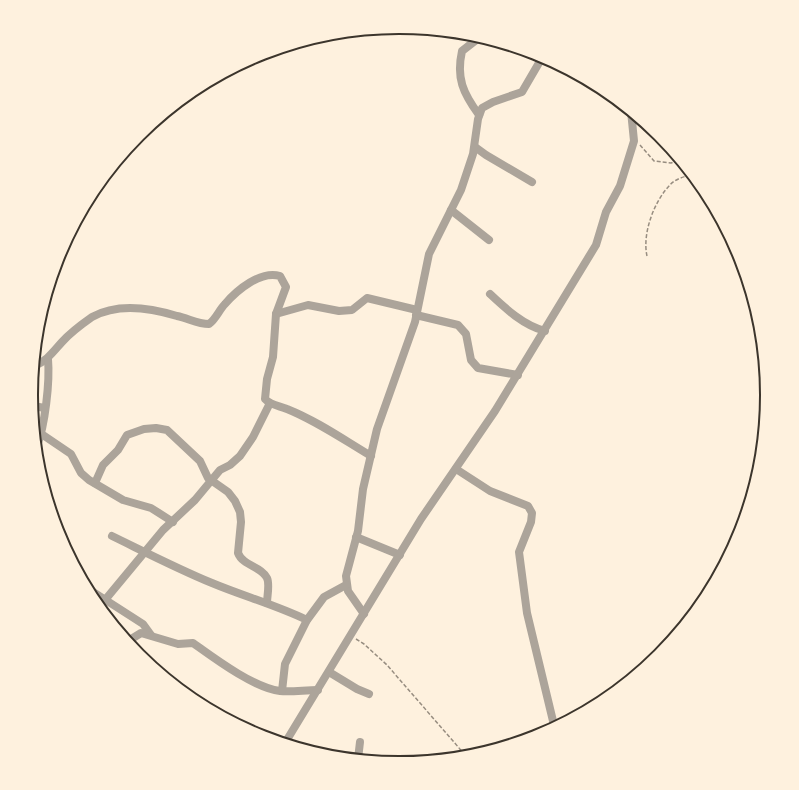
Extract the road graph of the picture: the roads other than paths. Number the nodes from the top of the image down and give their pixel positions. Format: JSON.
{"nodes":[{"id":1,"x":474,"y":42,"type":"edge"},
{"id":2,"x":540,"y":62,"type":"edge"},
{"id":3,"x":479,"y":115,"type":"junction"},
{"id":4,"x":632,"y":119,"type":"edge"},
{"id":5,"x":475,"y":147,"type":"junction"},
{"id":6,"x":532,"y":182,"type":"dead end"},
{"id":7,"x":451,"y":210,"type":"junction"},
{"id":8,"x":489,"y":240,"type":"dead end"},
{"id":9,"x":490,"y":294,"type":"dead end"},
{"id":10,"x":417,"y":313,"type":"junction"},
{"id":11,"x":276,"y":314,"type":"junction"},
{"id":12,"x":545,"y":331,"type":"junction"},
{"id":13,"x":48,"y":359,"type":"junction"},
{"id":14,"x":40,"y":363,"type":"edge"},
{"id":15,"x":518,"y":375,"type":"junction"},
{"id":16,"x":270,"y":403,"type":"junction"},
{"id":17,"x":38,"y":407,"type":"edge"},
{"id":18,"x":45,"y":408,"type":"junction"},
{"id":19,"x":40,"y":430,"type":"edge"},
{"id":20,"x":41,"y":434,"type":"edge"},
{"id":21,"x":372,"y":456,"type":"junction"},
{"id":22,"x":456,"y":468,"type":"junction"},
{"id":23,"x":212,"y":481,"type":"junction"},
{"id":24,"x":95,"y":483,"type":"junction"},
{"id":25,"x":173,"y":522,"type":"junction"},
{"id":26,"x":112,"y":536,"type":"dead end"},
{"id":27,"x":356,"y":538,"type":"junction"},
{"id":28,"x":145,"y":553,"type":"junction"},
{"id":29,"x":400,"y":555,"type":"junction"},
{"id":30,"x":346,"y":585,"type":"junction"},
{"id":31,"x":99,"y":595,"type":"edge"},
{"id":32,"x":106,"y":600,"type":"junction"},
{"id":33,"x":267,"y":603,"type":"junction"},
{"id":34,"x":364,"y":614,"type":"junction"},
{"id":35,"x":306,"y":620,"type":"junction"},
{"id":36,"x":151,"y":635,"type":"junction"},
{"id":37,"x":133,"y":638,"type":"edge"},
{"id":38,"x":329,"y":672,"type":"junction"},
{"id":39,"x":318,"y":690,"type":"junction"},
{"id":40,"x":282,"y":691,"type":"junction"},
{"id":41,"x":369,"y":694,"type":"dead end"},
{"id":42,"x":553,"y":721,"type":"dead end"},
{"id":43,"x":288,"y":738,"type":"edge"},
{"id":44,"x":360,"y":742,"type":"dead end"},
{"id":45,"x":359,"y":754,"type":"edge"}],
"edges":[{"from":1,"to":3,"type":"street"},
{"from":2,"to":3,"type":"street"},
{"from":3,"to":5,"type":"street"},
{"from":4,"to":12,"type":"street"},
{"from":5,"to":6,"type":"street"},
{"from":5,"to":7,"type":"street"},
{"from":7,"to":8,"type":"street"},
{"from":7,"to":10,"type":"street"},
{"from":9,"to":12,"type":"street"},
{"from":10,"to":11,"type":"street"},
{"from":10,"to":15,"type":"street"},
{"from":10,"to":21,"type":"street"},
{"from":11,"to":13,"type":"street"},
{"from":11,"to":16,"type":"street"},
{"from":12,"to":15,"type":"street"},
{"from":13,"to":14,"type":"street"},
{"from":13,"to":18,"type":"street"},
{"from":15,"to":22,"type":"street"},
{"from":16,"to":21,"type":"street"},
{"from":16,"to":23,"type":"street"},
{"from":17,"to":18,"type":"street"},
{"from":18,"to":19,"type":"street"},
{"from":20,"to":24,"type":"street"},
{"from":21,"to":27,"type":"street"},
{"from":22,"to":29,"type":"street"},
{"from":22,"to":42,"type":"street"},
{"from":23,"to":24,"type":"street"},
{"from":23,"to":25,"type":"street"},
{"from":23,"to":33,"type":"street"},
{"from":24,"to":25,"type":"street"},
{"from":25,"to":28,"type":"street"},
{"from":26,"to":28,"type":"street"},
{"from":27,"to":29,"type":"street"},
{"from":27,"to":30,"type":"street"},
{"from":28,"to":32,"type":"street"},
{"from":28,"to":33,"type":"street"},
{"from":29,"to":34,"type":"street"},
{"from":30,"to":34,"type":"street"},
{"from":30,"to":35,"type":"street"},
{"from":31,"to":32,"type":"street"},
{"from":32,"to":36,"type":"street"},
{"from":33,"to":35,"type":"street"},
{"from":34,"to":38,"type":"street"},
{"from":35,"to":40,"type":"street"},
{"from":36,"to":37,"type":"street"},
{"from":36,"to":40,"type":"street"},
{"from":38,"to":39,"type":"street"},
{"from":38,"to":41,"type":"street"},
{"from":39,"to":40,"type":"street"},
{"from":39,"to":43,"type":"street"},
{"from":44,"to":45,"type":"street"}]}
